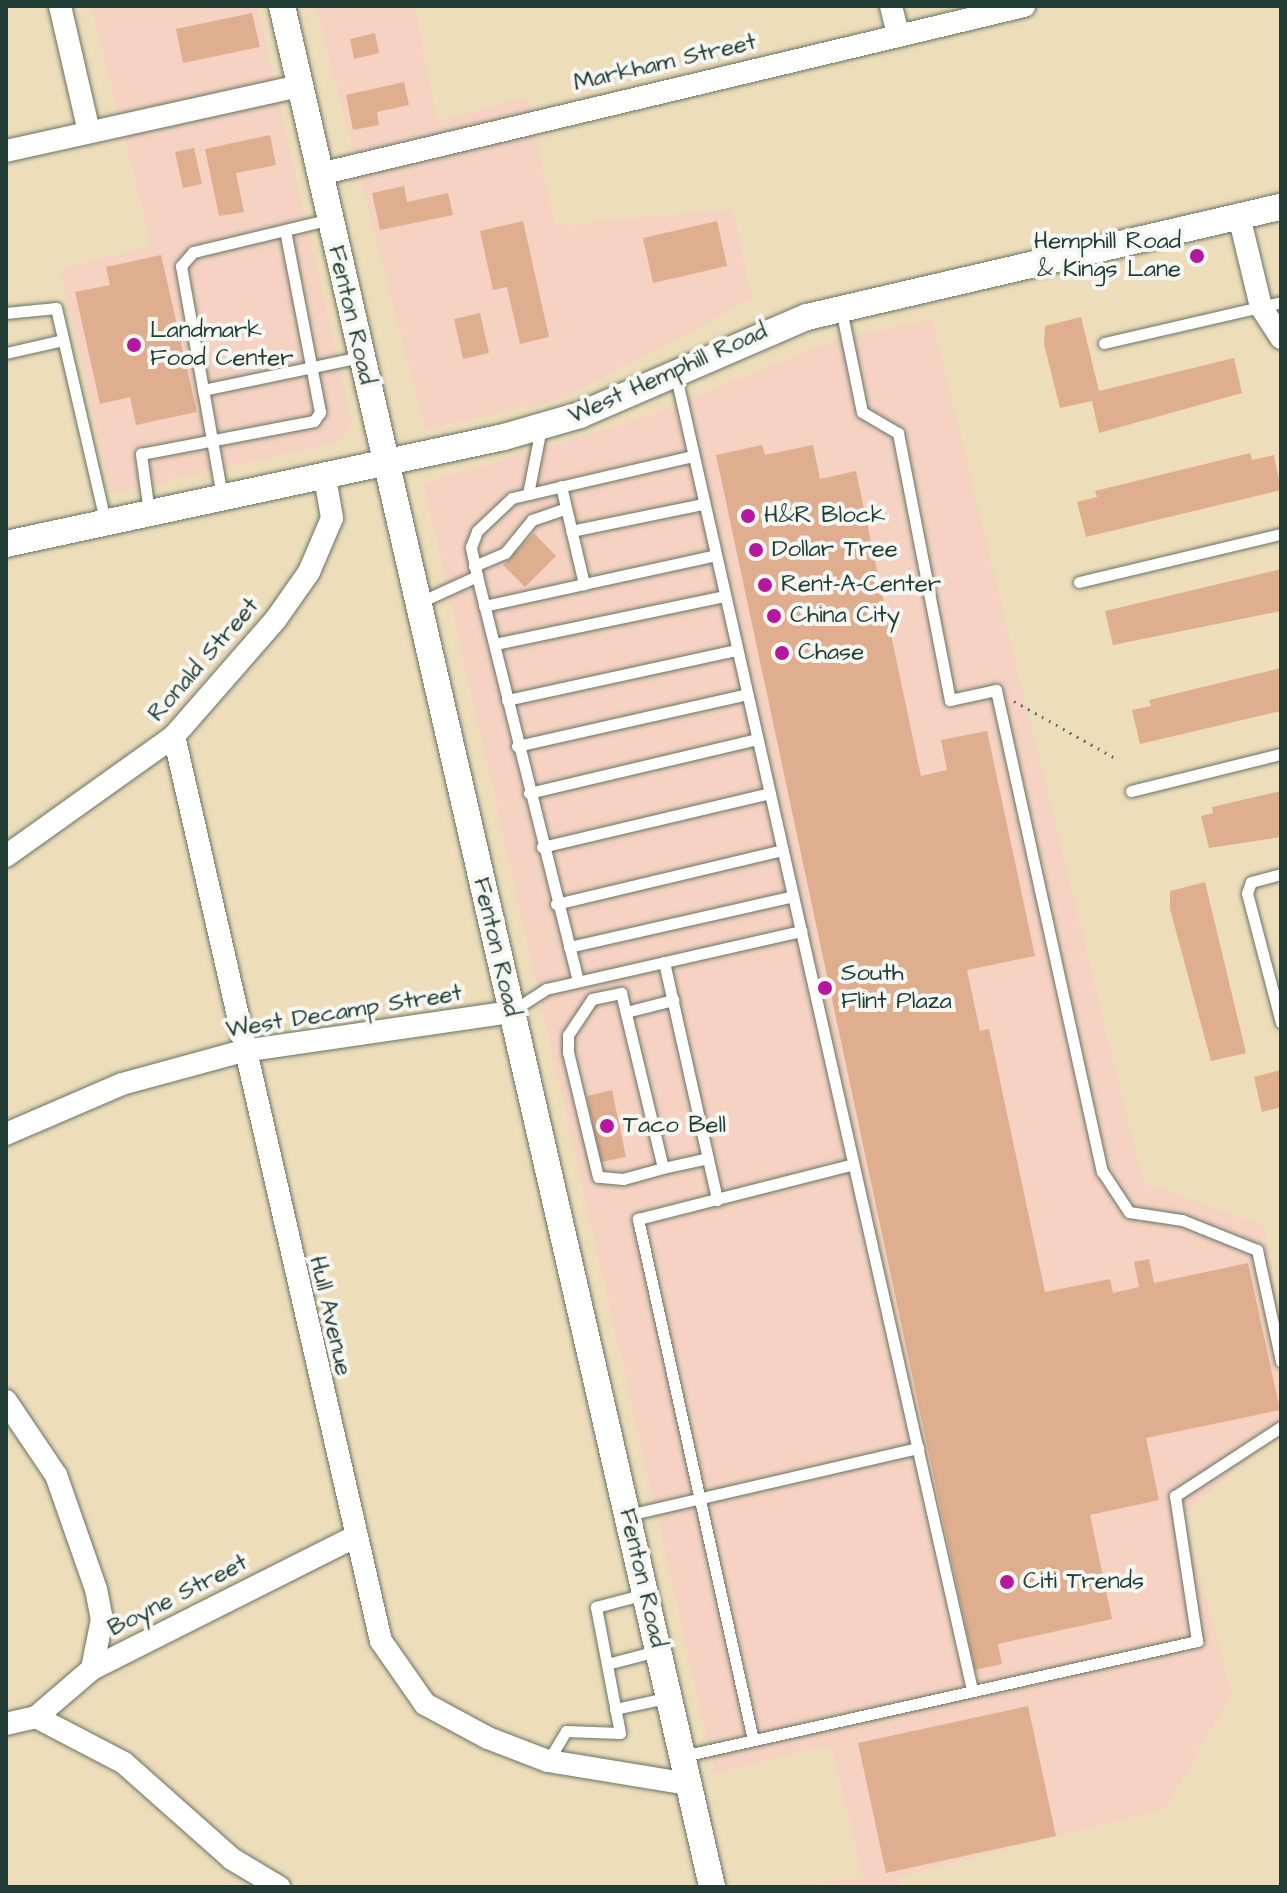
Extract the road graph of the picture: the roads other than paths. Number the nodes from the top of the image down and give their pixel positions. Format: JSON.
{"nodes":[{"id":1,"x":60,"y":6,"type":"edge"},
{"id":2,"x":282,"y":6,"type":"edge"},
{"id":3,"x":891,"y":6,"type":"edge"},
{"id":4,"x":1024,"y":6,"type":"edge"},
{"id":5,"x":898,"y":35,"type":"junction"},
{"id":6,"x":300,"y":86,"type":"junction"},
{"id":7,"x":89,"y":132,"type":"junction"},
{"id":8,"x":6,"y":151,"type":"edge"},
{"id":9,"x":320,"y":174,"type":"junction"},
{"id":10,"x":1281,"y":207,"type":"edge"},
{"id":11,"x":1239,"y":216,"type":"junction"},
{"id":12,"x":330,"y":219,"type":"junction"},
{"id":13,"x":285,"y":230,"type":"junction"},
{"id":14,"x":1271,"y":304,"type":"edge"},
{"id":15,"x":841,"y":309,"type":"junction"},
{"id":16,"x":6,"y":313,"type":"edge"},
{"id":17,"x":1281,"y":338,"type":"edge"},
{"id":18,"x":63,"y":340,"type":"junction"},
{"id":19,"x":1104,"y":343,"type":"dead end"},
{"id":20,"x":6,"y":353,"type":"edge"},
{"id":21,"x":361,"y":357,"type":"junction"},
{"id":22,"x":311,"y":367,"type":"junction"},
{"id":23,"x":675,"y":371,"type":"junction"},
{"id":24,"x":203,"y":390,"type":"junction"},
{"id":25,"x":541,"y":427,"type":"junction"},
{"id":26,"x":211,"y":436,"type":"junction"},
{"id":27,"x":693,"y":456,"type":"junction"},
{"id":28,"x":385,"y":464,"type":"junction"},
{"id":29,"x":325,"y":477,"type":"junction"},
{"id":30,"x":561,"y":486,"type":"junction"},
{"id":31,"x":528,"y":494,"type":"junction"},
{"id":32,"x":222,"y":497,"type":"junction"},
{"id":33,"x":703,"y":504,"type":"junction"},
{"id":34,"x":566,"y":508,"type":"junction"},
{"id":35,"x":149,"y":513,"type":"junction"},
{"id":36,"x":106,"y":522,"type":"junction"},
{"id":37,"x":571,"y":531,"type":"junction"},
{"id":38,"x":1281,"y":534,"type":"edge"},
{"id":39,"x":6,"y":544,"type":"edge"},
{"id":40,"x":716,"y":555,"type":"junction"},
{"id":41,"x":476,"y":571,"type":"junction"},
{"id":42,"x":1079,"y":582,"type":"dead end"},
{"id":43,"x":584,"y":584,"type":"junction"},
{"id":44,"x":725,"y":596,"type":"junction"},
{"id":45,"x":417,"y":603,"type":"junction"},
{"id":46,"x":484,"y":606,"type":"junction"},
{"id":47,"x":495,"y":644,"type":"junction"},
{"id":48,"x":737,"y":650,"type":"junction"},
{"id":49,"x":747,"y":694,"type":"junction"},
{"id":50,"x":507,"y":700,"type":"junction"},
{"id":51,"x":174,"y":736,"type":"junction"},
{"id":52,"x":757,"y":739,"type":"junction"},
{"id":53,"x":517,"y":746,"type":"junction"},
{"id":54,"x":1281,"y":754,"type":"edge"},
{"id":55,"x":1131,"y":791,"type":"dead end"},
{"id":56,"x":529,"y":793,"type":"junction"},
{"id":57,"x":770,"y":793,"type":"junction"},
{"id":58,"x":542,"y":847,"type":"junction"},
{"id":59,"x":783,"y":850,"type":"junction"},
{"id":60,"x":6,"y":856,"type":"edge"},
{"id":61,"x":1281,"y":874,"type":"edge"},
{"id":62,"x":793,"y":896,"type":"junction"},
{"id":63,"x":556,"y":904,"type":"junction"},
{"id":64,"x":801,"y":931,"type":"junction"},
{"id":65,"x":569,"y":947,"type":"junction"},
{"id":66,"x":664,"y":962,"type":"junction"},
{"id":67,"x":578,"y":981,"type":"junction"},
{"id":68,"x":673,"y":1000,"type":"junction"},
{"id":69,"x":511,"y":1012,"type":"junction"},
{"id":70,"x":626,"y":1012,"type":"junction"},
{"id":71,"x":1281,"y":1023,"type":"edge"},
{"id":72,"x":243,"y":1051,"type":"junction"},
{"id":73,"x":6,"y":1134,"type":"edge"},
{"id":74,"x":708,"y":1158,"type":"junction"},
{"id":75,"x":853,"y":1164,"type":"junction"},
{"id":76,"x":663,"y":1168,"type":"junction"},
{"id":77,"x":717,"y":1200,"type":"junction"},
{"id":78,"x":1281,"y":1361,"type":"edge"},
{"id":79,"x":6,"y":1401,"type":"edge"},
{"id":80,"x":1281,"y":1427,"type":"edge"},
{"id":81,"x":918,"y":1448,"type":"junction"},
{"id":82,"x":698,"y":1498,"type":"junction"},
{"id":83,"x":627,"y":1515,"type":"junction"},
{"id":84,"x":354,"y":1537,"type":"junction"},
{"id":85,"x":646,"y":1594,"type":"junction"},
{"id":86,"x":659,"y":1651,"type":"junction"},
{"id":87,"x":607,"y":1664,"type":"junction"},
{"id":88,"x":92,"y":1669,"type":"junction"},
{"id":89,"x":972,"y":1690,"type":"junction"},
{"id":90,"x":670,"y":1697,"type":"junction"},
{"id":91,"x":615,"y":1709,"type":"junction"},
{"id":92,"x":36,"y":1717,"type":"junction"},
{"id":93,"x":6,"y":1724,"type":"edge"},
{"id":94,"x":753,"y":1740,"type":"junction"},
{"id":95,"x":683,"y":1756,"type":"junction"},
{"id":96,"x":548,"y":1761,"type":"junction"},
{"id":97,"x":689,"y":1784,"type":"junction"},
{"id":98,"x":279,"y":1887,"type":"edge"},
{"id":99,"x":712,"y":1887,"type":"edge"}],
"edges":[{"from":1,"to":7,"type":"street"},
{"from":2,"to":6,"type":"street","name":"Fenton Road"},
{"from":3,"to":5,"type":"street"},
{"from":4,"to":5,"type":"street","name":"Markham Street"},
{"from":5,"to":9,"type":"street","name":"Markham Street"},
{"from":6,"to":7,"type":"street"},
{"from":6,"to":9,"type":"street","name":"Fenton Road"},
{"from":7,"to":8,"type":"street"},
{"from":9,"to":12,"type":"street","name":"Fenton Road"},
{"from":10,"to":11,"type":"street","name":"West Hemphill Road"},
{"from":11,"to":14,"type":"street"},
{"from":11,"to":15,"type":"street","name":"West Hemphill Road"},
{"from":12,"to":13,"type":"lane"},
{"from":12,"to":21,"type":"street","name":"Fenton Road"},
{"from":13,"to":22,"type":"lane"},
{"from":13,"to":24,"type":"lane"},
{"from":14,"to":17,"type":"street"},
{"from":14,"to":19,"type":"lane"},
{"from":15,"to":23,"type":"street","name":"West Hemphill Road"},
{"from":15,"to":78,"type":"lane"},
{"from":16,"to":18,"type":"lane"},
{"from":18,"to":20,"type":"lane"},
{"from":18,"to":36,"type":"lane"},
{"from":21,"to":22,"type":"lane"},
{"from":21,"to":28,"type":"street","name":"Fenton Road"},
{"from":22,"to":24,"type":"lane"},
{"from":22,"to":26,"type":"lane"},
{"from":23,"to":25,"type":"street","name":"West Hemphill Road"},
{"from":23,"to":27,"type":"lane"},
{"from":24,"to":26,"type":"lane"},
{"from":25,"to":28,"type":"street","name":"West Hemphill Road"},
{"from":25,"to":31,"type":"lane"},
{"from":26,"to":32,"type":"lane"},
{"from":26,"to":35,"type":"lane"},
{"from":27,"to":30,"type":"lane"},
{"from":27,"to":33,"type":"lane"},
{"from":28,"to":29,"type":"street","name":"West Hemphill Road"},
{"from":28,"to":45,"type":"street","name":"Fenton Road"},
{"from":29,"to":32,"type":"street","name":"West Hemphill Road"},
{"from":29,"to":51,"type":"street","name":"Ronald Street"},
{"from":30,"to":31,"type":"lane"},
{"from":30,"to":34,"type":"lane"},
{"from":31,"to":41,"type":"lane"},
{"from":32,"to":35,"type":"street","name":"West Hemphill Road"},
{"from":33,"to":37,"type":"lane"},
{"from":33,"to":40,"type":"lane"},
{"from":34,"to":37,"type":"lane"},
{"from":34,"to":41,"type":"lane"},
{"from":35,"to":36,"type":"street","name":"West Hemphill Road"},
{"from":36,"to":39,"type":"street","name":"West Hemphill Road"},
{"from":37,"to":43,"type":"lane"},
{"from":38,"to":42,"type":"lane"},
{"from":40,"to":43,"type":"lane"},
{"from":40,"to":44,"type":"lane"},
{"from":41,"to":45,"type":"lane"},
{"from":41,"to":46,"type":"lane"},
{"from":43,"to":46,"type":"lane"},
{"from":44,"to":47,"type":"lane"},
{"from":44,"to":48,"type":"lane"},
{"from":45,"to":69,"type":"street","name":"Fenton Road"},
{"from":46,"to":47,"type":"lane"},
{"from":47,"to":50,"type":"lane"},
{"from":48,"to":49,"type":"lane"},
{"from":48,"to":50,"type":"lane"},
{"from":49,"to":52,"type":"lane"},
{"from":49,"to":53,"type":"lane"},
{"from":50,"to":53,"type":"lane"},
{"from":51,"to":60,"type":"street","name":"Ronald Street"},
{"from":51,"to":72,"type":"street","name":"Hull Avenue"},
{"from":52,"to":56,"type":"lane"},
{"from":52,"to":57,"type":"lane"},
{"from":53,"to":56,"type":"lane"},
{"from":54,"to":55,"type":"lane"},
{"from":56,"to":58,"type":"lane"},
{"from":57,"to":58,"type":"lane"},
{"from":57,"to":59,"type":"lane"},
{"from":58,"to":63,"type":"lane"},
{"from":59,"to":62,"type":"lane"},
{"from":59,"to":63,"type":"lane"},
{"from":61,"to":71,"type":"lane"},
{"from":62,"to":64,"type":"lane"},
{"from":62,"to":65,"type":"lane"},
{"from":63,"to":65,"type":"lane"},
{"from":64,"to":66,"type":"lane"},
{"from":64,"to":75,"type":"lane"},
{"from":65,"to":67,"type":"lane"},
{"from":66,"to":67,"type":"lane"},
{"from":66,"to":68,"type":"lane"},
{"from":67,"to":69,"type":"lane"},
{"from":68,"to":70,"type":"lane"},
{"from":68,"to":74,"type":"lane"},
{"from":69,"to":72,"type":"street","name":"West Decamp Street"},
{"from":69,"to":83,"type":"street","name":"Fenton Road"},
{"from":70,"to":76,"type":"lane"},
{"from":70,"to":76,"type":"lane"},
{"from":72,"to":73,"type":"street","name":"West Decamp Street"},
{"from":72,"to":84,"type":"street","name":"Hull Avenue"},
{"from":74,"to":76,"type":"lane"},
{"from":74,"to":77,"type":"lane"},
{"from":75,"to":77,"type":"lane"},
{"from":75,"to":81,"type":"lane"},
{"from":77,"to":82,"type":"lane"},
{"from":79,"to":88,"type":"street"},
{"from":80,"to":89,"type":"lane"},
{"from":81,"to":82,"type":"lane"},
{"from":81,"to":89,"type":"lane"},
{"from":82,"to":83,"type":"lane"},
{"from":82,"to":94,"type":"lane"},
{"from":83,"to":85,"type":"street","name":"Fenton Road"},
{"from":84,"to":88,"type":"street","name":"Boyne Street"},
{"from":84,"to":96,"type":"street","name":"Hull Avenue"},
{"from":85,"to":86,"type":"street","name":"Fenton Road"},
{"from":85,"to":87,"type":"lane"},
{"from":86,"to":87,"type":"lane"},
{"from":86,"to":90,"type":"street","name":"Fenton Road"},
{"from":87,"to":91,"type":"lane"},
{"from":88,"to":92,"type":"street","name":"Boyne Street"},
{"from":89,"to":94,"type":"lane"},
{"from":90,"to":91,"type":"lane"},
{"from":90,"to":95,"type":"street","name":"Fenton Road"},
{"from":91,"to":96,"type":"lane"},
{"from":92,"to":93,"type":"street"},
{"from":92,"to":98,"type":"street"},
{"from":94,"to":95,"type":"lane"},
{"from":95,"to":97,"type":"street","name":"Fenton Road"},
{"from":96,"to":97,"type":"street","name":"Hull Avenue"},
{"from":97,"to":99,"type":"street","name":"Fenton Road"}]}
